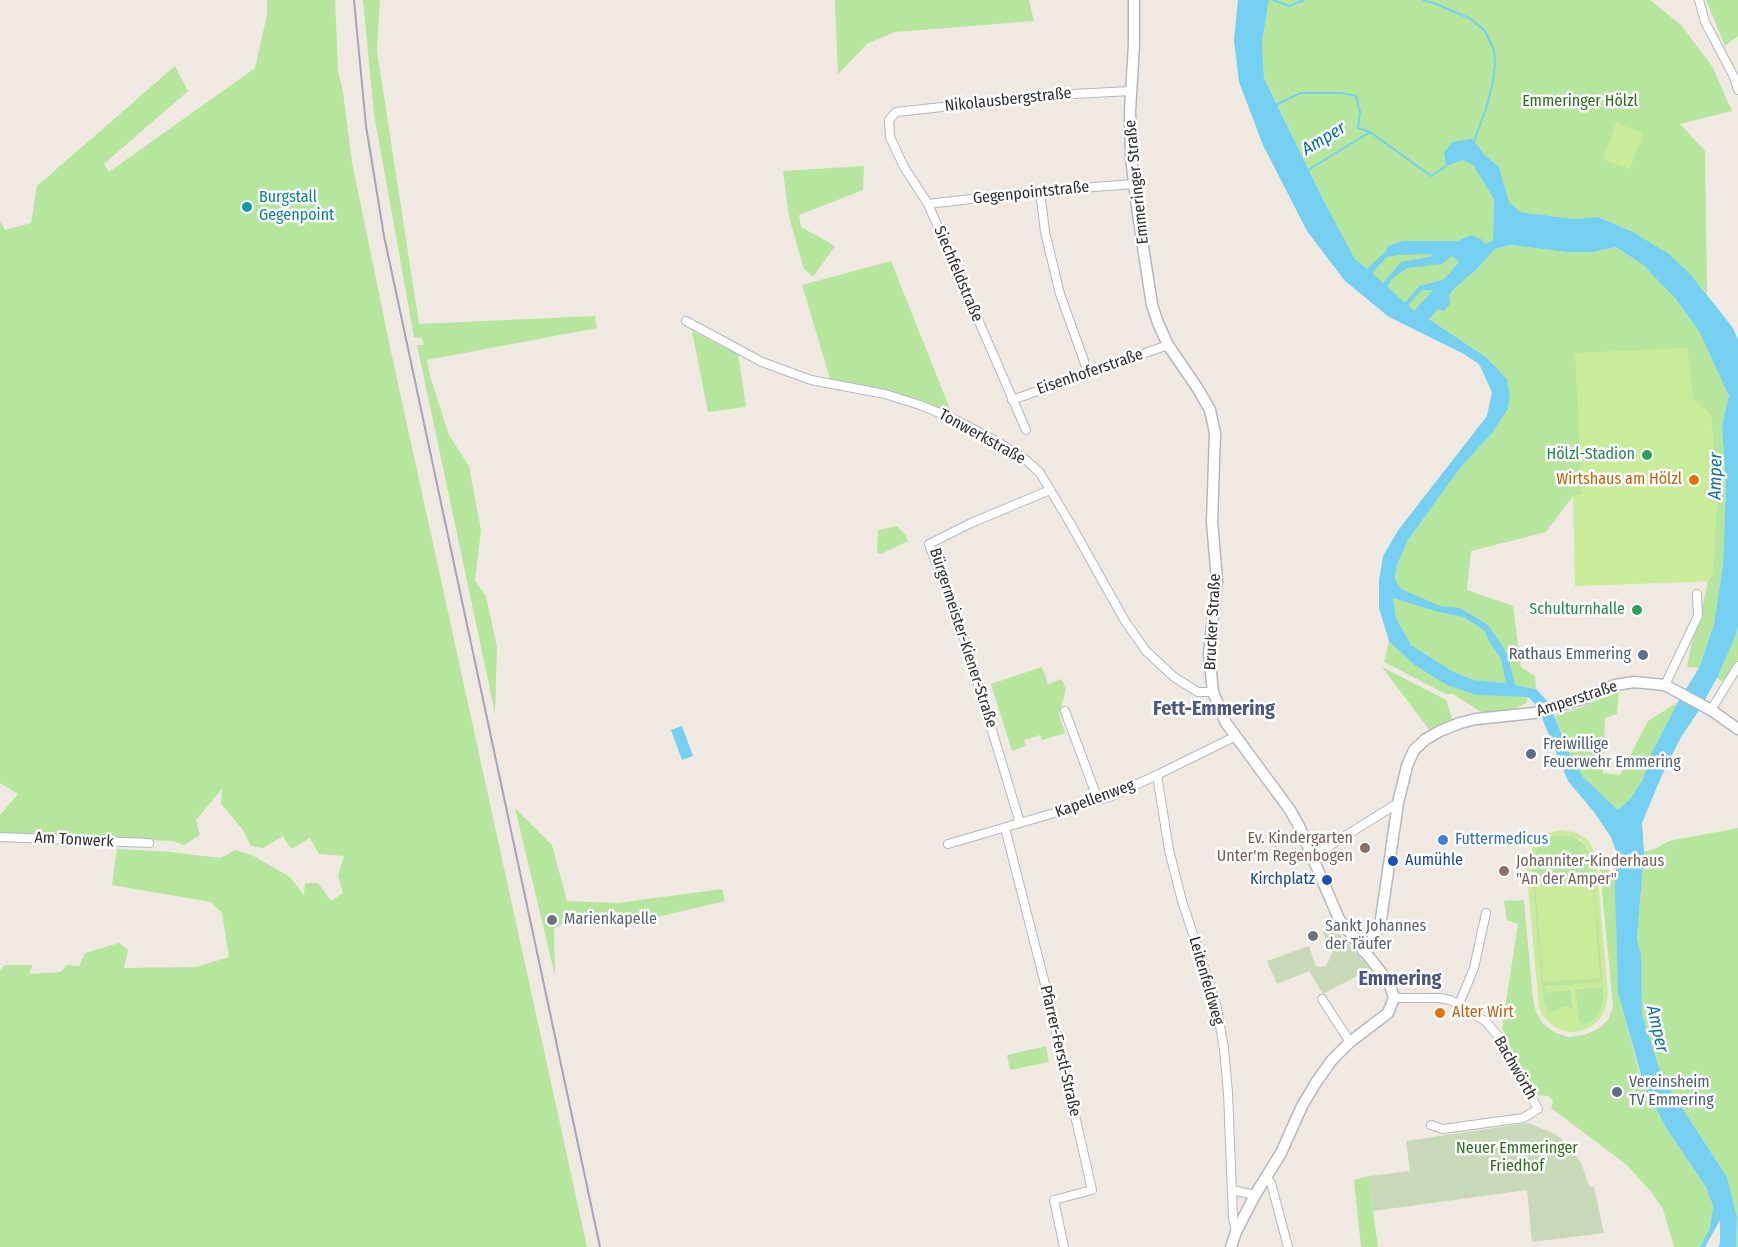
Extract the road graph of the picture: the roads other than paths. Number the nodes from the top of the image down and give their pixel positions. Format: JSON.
{"nodes":[{"id":1,"x":1134,"y":0,"type":"edge"},
{"id":2,"x":1699,"y":0,"type":"edge"},
{"id":3,"x":1738,"y":90,"type":"edge"},
{"id":4,"x":1131,"y":91,"type":"junction"},
{"id":5,"x":889,"y":120,"type":"joint"},
{"id":6,"x":1134,"y":184,"type":"junction"},
{"id":7,"x":1040,"y":191,"type":"junction"},
{"id":8,"x":928,"y":204,"type":"junction"},
{"id":9,"x":686,"y":321,"type":"dead end"},
{"id":10,"x":1168,"y":345,"type":"junction"},
{"id":11,"x":1176,"y":357,"type":"joint"},
{"id":12,"x":1088,"y":372,"type":"junction"},
{"id":13,"x":1012,"y":400,"type":"junction"},
{"id":14,"x":1026,"y":430,"type":"dead end"},
{"id":15,"x":1050,"y":490,"type":"junction"},
{"id":16,"x":1697,"y":594,"type":"dead end"},
{"id":17,"x":1738,"y":666,"type":"edge"},
{"id":18,"x":1665,"y":685,"type":"junction"},
{"id":19,"x":1213,"y":692,"type":"junction"},
{"id":20,"x":1707,"y":707,"type":"junction"},
{"id":21,"x":1065,"y":711,"type":"dead end"},
{"id":22,"x":1738,"y":729,"type":"edge"},
{"id":23,"x":1234,"y":737,"type":"junction"},
{"id":24,"x":1157,"y":775,"type":"junction"},
{"id":25,"x":1098,"y":800,"type":"junction"},
{"id":26,"x":1398,"y":803,"type":"junction"},
{"id":27,"x":1020,"y":824,"type":"junction"},
{"id":28,"x":1005,"y":828,"type":"junction"},
{"id":29,"x":0,"y":837,"type":"edge"},
{"id":30,"x":149,"y":843,"type":"dead end"},
{"id":31,"x":948,"y":844,"type":"dead end"},
{"id":32,"x":1312,"y":856,"type":"junction"},
{"id":33,"x":1486,"y":913,"type":"dead end"},
{"id":34,"x":1363,"y":951,"type":"junction"},
{"id":35,"x":1394,"y":998,"type":"junction"},
{"id":36,"x":1322,"y":999,"type":"dead end"},
{"id":37,"x":1459,"y":1004,"type":"junction"},
{"id":38,"x":1350,"y":1041,"type":"junction"},
{"id":39,"x":1431,"y":1125,"type":"dead end"},
{"id":40,"x":1266,"y":1177,"type":"junction"},
{"id":41,"x":1232,"y":1190,"type":"junction"},
{"id":42,"x":1255,"y":1195,"type":"junction"},
{"id":43,"x":1236,"y":1232,"type":"junction"},
{"id":44,"x":1064,"y":1247,"type":"edge"},
{"id":45,"x":1231,"y":1247,"type":"edge"},
{"id":46,"x":1287,"y":1247,"type":"edge"}],
"edges":[{"from":1,"to":4,"type":"street","name":"Emmeringer Straße"},
{"from":2,"to":3,"type":"street"},
{"from":4,"to":5,"type":"street","name":"Nikolausbergstraße"},
{"from":4,"to":6,"type":"street","name":"Emmeringer Straße"},
{"from":5,"to":8,"type":"street","name":"Siechfeldstraße"},
{"from":6,"to":7,"type":"street","name":"Gegenpointstraße"},
{"from":6,"to":10,"type":"street","name":"Emmeringer Straße"},
{"from":7,"to":8,"type":"street","name":"Gegenpointstraße"},
{"from":7,"to":12,"type":"street"},
{"from":8,"to":13,"type":"street","name":"Siechfeldstraße"},
{"from":9,"to":15,"type":"street","name":"Tonwerkstraße"},
{"from":10,"to":11,"type":"street","name":"Emmeringer Straße"},
{"from":10,"to":12,"type":"street","name":"Eisenhoferstraße"},
{"from":11,"to":19,"type":"street","name":"Brucker Straße"},
{"from":12,"to":13,"type":"street","name":"Eisenhoferstraße"},
{"from":13,"to":14,"type":"street","name":"Siechfeldstraße"},
{"from":15,"to":19,"type":"street","name":"Tonwerkstraße"},
{"from":15,"to":27,"type":"street","name":"Bürgermeister-Kiener-Straße"},
{"from":16,"to":18,"type":"street"},
{"from":17,"to":20,"type":"street"},
{"from":18,"to":20,"type":"street","name":"Amperstraße"},
{"from":18,"to":26,"type":"street","name":"Amperstraße"},
{"from":19,"to":23,"type":"street","name":"Brucker Straße"},
{"from":20,"to":22,"type":"street","name":"Amperstraße"},
{"from":21,"to":25,"type":"street"},
{"from":23,"to":24,"type":"street","name":"Kapellenweg"},
{"from":23,"to":32,"type":"street","name":"Brucker Straße"},
{"from":24,"to":25,"type":"street","name":"Kapellenweg"},
{"from":24,"to":41,"type":"street","name":"Leitenfeldweg"},
{"from":25,"to":27,"type":"street","name":"Kapellenweg"},
{"from":26,"to":32,"type":"street"},
{"from":26,"to":34,"type":"street","name":"Amperstraße"},
{"from":27,"to":28,"type":"street","name":"Kapellenweg"},
{"from":28,"to":31,"type":"street","name":"Kapellenweg"},
{"from":28,"to":44,"type":"street","name":"Pfarrer-Ferstl-Straße"},
{"from":29,"to":30,"type":"street","name":"Am Tonwerk"},
{"from":32,"to":34,"type":"street","name":"Brucker Straße"},
{"from":33,"to":37,"type":"street"},
{"from":34,"to":35,"type":"street"},
{"from":35,"to":37,"type":"street","name":"Bachwörth"},
{"from":35,"to":38,"type":"street"},
{"from":36,"to":38,"type":"street"},
{"from":37,"to":39,"type":"street","name":"Bachwörth"},
{"from":38,"to":40,"type":"street"},
{"from":40,"to":42,"type":"street"},
{"from":40,"to":46,"type":"street"},
{"from":41,"to":42,"type":"street"},
{"from":41,"to":43,"type":"street","name":"Leitenfeldweg"},
{"from":42,"to":43,"type":"street"},
{"from":43,"to":45,"type":"street"}]}
